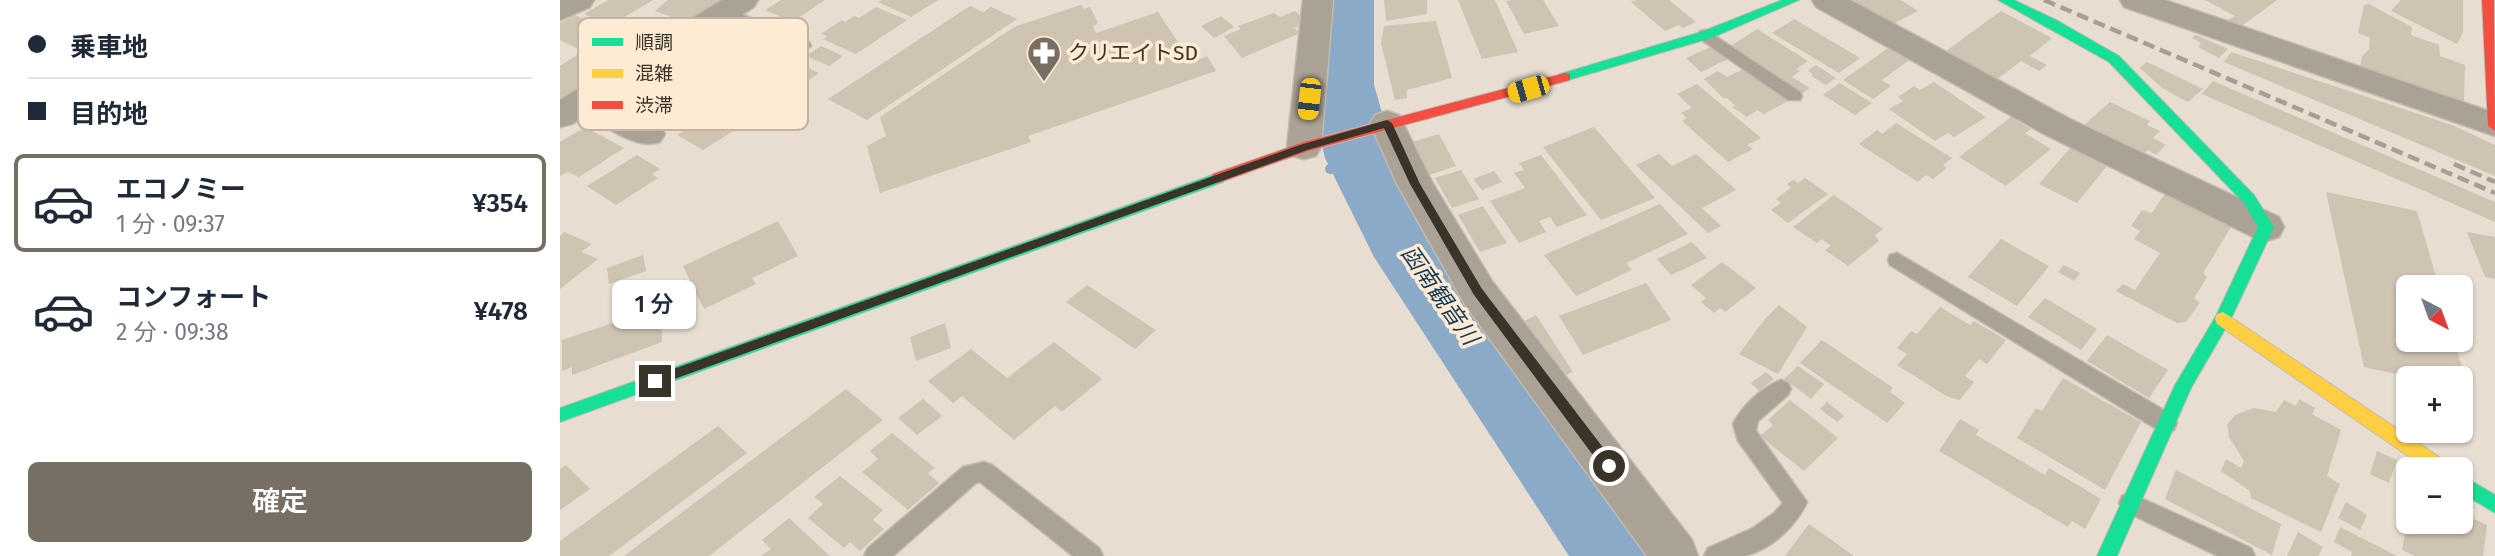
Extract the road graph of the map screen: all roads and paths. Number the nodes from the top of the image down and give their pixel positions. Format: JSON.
{"nodes":[{"id":1,"x":579,"y":0,"type":"edge"},
{"id":2,"x":1318,"y":0,"type":"edge"},
{"id":3,"x":1794,"y":0,"type":"edge"},
{"id":4,"x":1827,"y":0,"type":"edge"},
{"id":5,"x":2004,"y":0,"type":"edge"},
{"id":6,"x":2135,"y":0,"type":"edge"},
{"id":7,"x":2488,"y":0,"type":"edge"},
{"id":8,"x":734,"y":6,"type":"edge"},
{"id":9,"x":560,"y":11,"type":"edge"},
{"id":10,"x":715,"y":18,"type":"edge"},
{"id":11,"x":755,"y":18,"type":"edge"},
{"id":12,"x":2492,"y":32,"type":"edge"},
{"id":13,"x":1706,"y":35,"type":"junction"},
{"id":14,"x":1794,"y":96,"type":"dead end"},
{"id":15,"x":1384,"y":124,"type":"junction"},
{"id":16,"x":2494,"y":126,"type":"edge"},
{"id":17,"x":636,"y":130,"type":"edge"},
{"id":18,"x":648,"y":134,"type":"dead end"},
{"id":19,"x":1313,"y":144,"type":"junction"},
{"id":20,"x":2266,"y":228,"type":"junction"},
{"id":21,"x":1897,"y":260,"type":"dead end"},
{"id":22,"x":2223,"y":319,"type":"junction"},
{"id":23,"x":1781,"y":389,"type":"dead end"},
{"id":24,"x":560,"y":415,"type":"edge"},
{"id":25,"x":2166,"y":423,"type":"junction"},
{"id":26,"x":2424,"y":457,"type":"edge"},
{"id":27,"x":2473,"y":491,"type":"edge"},
{"id":28,"x":2130,"y":503,"type":"junction"},
{"id":29,"x":2495,"y":505,"type":"edge"},
{"id":30,"x":876,"y":556,"type":"edge"},
{"id":31,"x":1091,"y":556,"type":"edge"},
{"id":32,"x":1675,"y":556,"type":"edge"},
{"id":33,"x":1716,"y":556,"type":"edge"},
{"id":34,"x":2107,"y":556,"type":"edge"},
{"id":35,"x":2244,"y":556,"type":"edge"}],
"edges":[{"from":1,"to":9,"type":"street"},
{"from":2,"to":19,"type":"street"},
{"from":3,"to":13,"type":"street"},
{"from":4,"to":20,"type":"street"},
{"from":5,"to":20,"type":"street"},
{"from":6,"to":16,"type":"street"},
{"from":7,"to":12,"type":"street"},
{"from":8,"to":10,"type":"street"},
{"from":8,"to":11,"type":"lane"},
{"from":12,"to":16,"type":"street"},
{"from":13,"to":14,"type":"lane"},
{"from":13,"to":15,"type":"street"},
{"from":15,"to":19,"type":"street"},
{"from":15,"to":32,"type":"street"},
{"from":17,"to":18,"type":"street"},
{"from":19,"to":24,"type":"street"},
{"from":20,"to":22,"type":"street"},
{"from":21,"to":25,"type":"lane"},
{"from":22,"to":25,"type":"street"},
{"from":22,"to":26,"type":"street"},
{"from":23,"to":33,"type":"lane"},
{"from":25,"to":28,"type":"street"},
{"from":27,"to":29,"type":"street"},
{"from":28,"to":34,"type":"street"},
{"from":28,"to":35,"type":"lane"},
{"from":30,"to":31,"type":"lane"}]}
